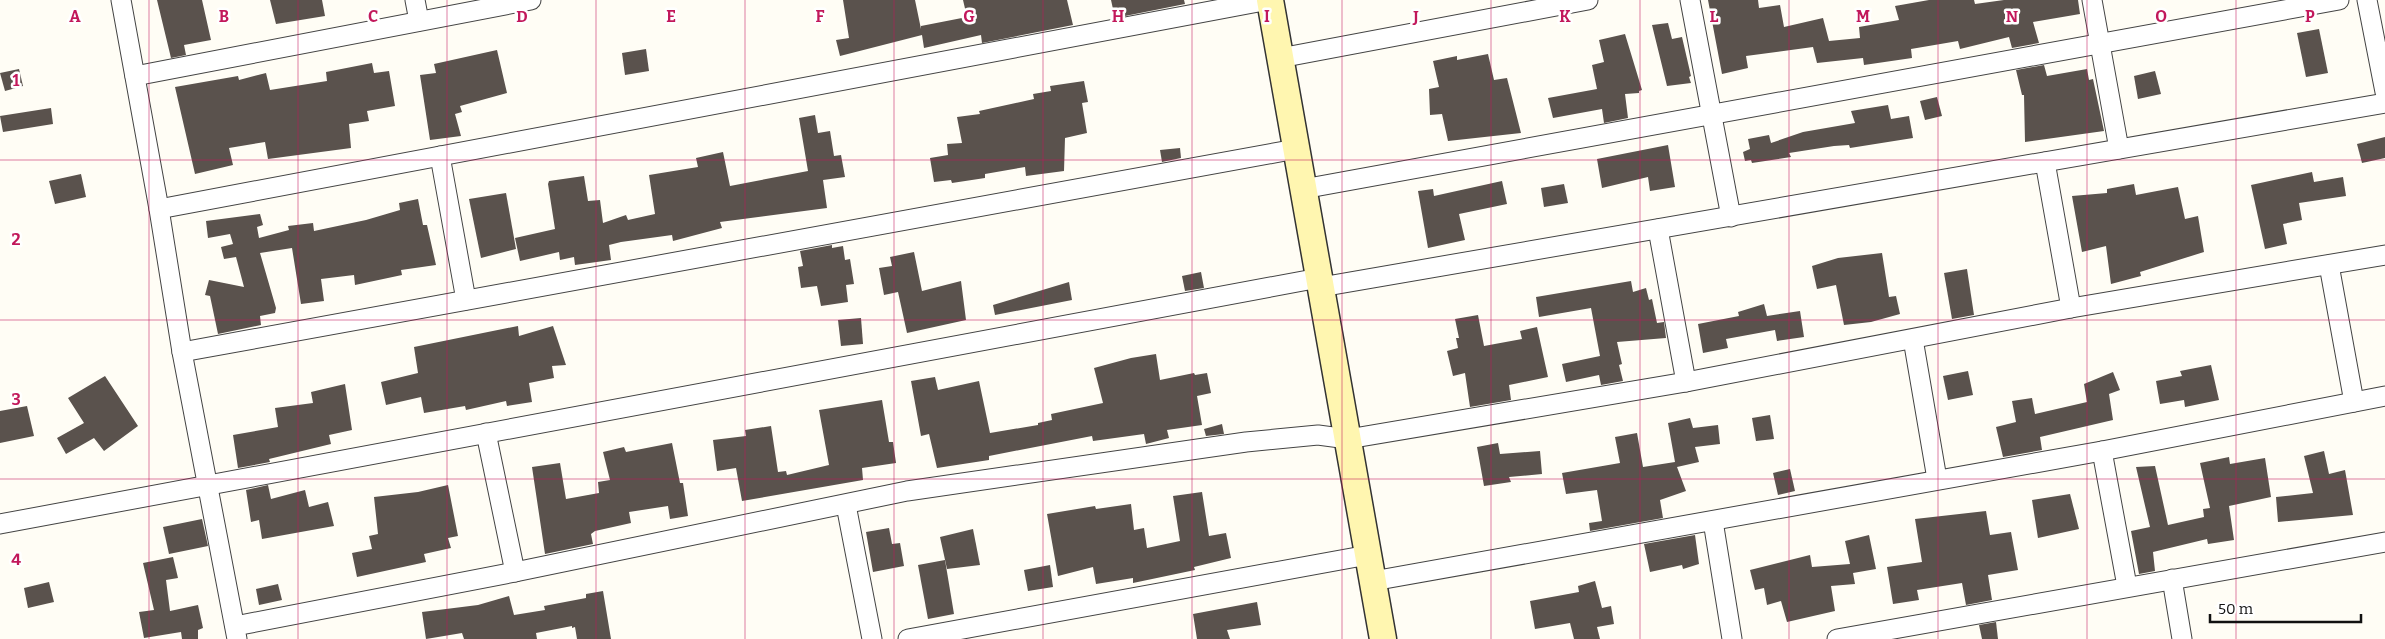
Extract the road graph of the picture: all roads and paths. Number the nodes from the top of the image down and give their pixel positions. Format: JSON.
{"nodes":[{"id":1,"x":121,"y":0,"type":"edge"},
{"id":2,"x":415,"y":0,"type":"edge"},
{"id":3,"x":531,"y":0,"type":"edge"},
{"id":4,"x":1269,"y":0,"type":"edge"},
{"id":5,"x":1588,"y":0,"type":"edge"},
{"id":6,"x":1690,"y":0,"type":"edge"},
{"id":7,"x":2092,"y":0,"type":"edge"},
{"id":8,"x":2339,"y":0,"type":"edge"},
{"id":9,"x":2367,"y":0,"type":"edge"},
{"id":10,"x":419,"y":21,"type":"junction"},
{"id":11,"x":2101,"y":43,"type":"junction"},
{"id":12,"x":1280,"y":58,"type":"junction"},
{"id":13,"x":135,"y":76,"type":"junction"},
{"id":14,"x":2385,"y":92,"type":"edge"},
{"id":15,"x":2385,"y":103,"type":"edge"},
{"id":16,"x":1711,"y":114,"type":"junction"},
{"id":17,"x":1296,"y":149,"type":"junction"},
{"id":18,"x":2118,"y":149,"type":"junction"},
{"id":19,"x":440,"y":156,"type":"junction"},
{"id":20,"x":2044,"y":162,"type":"junction"},
{"id":21,"x":1303,"y":189,"type":"junction"},
{"id":22,"x":159,"y":208,"type":"junction"},
{"id":23,"x":1731,"y":216,"type":"junction"},
{"id":24,"x":1658,"y":229,"type":"junction"},
{"id":25,"x":2385,"y":255,"type":"edge"},
{"id":26,"x":2329,"y":265,"type":"junction"},
{"id":27,"x":1320,"y":283,"type":"junction"},
{"id":28,"x":466,"y":300,"type":"junction"},
{"id":29,"x":2071,"y":308,"type":"junction"},
{"id":30,"x":1913,"y":339,"type":"junction"},
{"id":31,"x":182,"y":352,"type":"junction"},
{"id":32,"x":1686,"y":382,"type":"junction"},
{"id":33,"x":2385,"y":396,"type":"edge"},
{"id":34,"x":2354,"y":402,"type":"junction"},
{"id":35,"x":486,"y":433,"type":"junction"},
{"id":36,"x":1348,"y":439,"type":"junction"},
{"id":37,"x":2102,"y":452,"type":"junction"},
{"id":38,"x":1937,"y":480,"type":"junction"},
{"id":39,"x":210,"y":486,"type":"junction"},
{"id":40,"x":846,"y":504,"type":"junction"},
{"id":41,"x":1713,"y":520,"type":"junction"},
{"id":42,"x":0,"y":524,"type":"edge"},
{"id":43,"x":2385,"y":542,"type":"edge"},
{"id":44,"x":1368,"y":555,"type":"junction"},
{"id":45,"x":515,"y":572,"type":"junction"},
{"id":46,"x":2172,"y":579,"type":"junction"},
{"id":47,"x":1373,"y":581,"type":"junction"},
{"id":48,"x":2127,"y":586,"type":"junction"},
{"id":49,"x":236,"y":632,"type":"edge"},
{"id":50,"x":940,"y":636,"type":"edge"},
{"id":51,"x":872,"y":639,"type":"edge"},
{"id":52,"x":908,"y":639,"type":"edge"},
{"id":53,"x":1383,"y":639,"type":"edge"},
{"id":54,"x":1732,"y":639,"type":"edge"},
{"id":55,"x":1837,"y":639,"type":"edge"},
{"id":56,"x":2182,"y":639,"type":"edge"}],
"edges":[{"from":1,"to":13,"type":"street"},
{"from":2,"to":10,"type":"street"},
{"from":3,"to":10,"type":"street"},
{"from":4,"to":12,"type":"street"},
{"from":4,"to":19,"type":"street"},
{"from":5,"to":12,"type":"street"},
{"from":6,"to":16,"type":"street"},
{"from":7,"to":11,"type":"street"},
{"from":8,"to":11,"type":"street"},
{"from":9,"to":14,"type":"street"},
{"from":10,"to":13,"type":"street"},
{"from":11,"to":16,"type":"street"},
{"from":11,"to":18,"type":"street"},
{"from":12,"to":17,"type":"street"},
{"from":13,"to":22,"type":"street"},
{"from":15,"to":18,"type":"street"},
{"from":16,"to":21,"type":"street"},
{"from":16,"to":23,"type":"street"},
{"from":17,"to":21,"type":"street"},
{"from":17,"to":28,"type":"street"},
{"from":18,"to":20,"type":"street"},
{"from":19,"to":22,"type":"street"},
{"from":19,"to":28,"type":"street"},
{"from":20,"to":23,"type":"street"},
{"from":20,"to":29,"type":"street"},
{"from":21,"to":27,"type":"street"},
{"from":22,"to":31,"type":"street"},
{"from":23,"to":24,"type":"street"},
{"from":24,"to":27,"type":"street"},
{"from":24,"to":32,"type":"street"},
{"from":25,"to":26,"type":"street"},
{"from":26,"to":29,"type":"street"},
{"from":26,"to":34,"type":"street"},
{"from":27,"to":35,"type":"street"},
{"from":27,"to":36,"type":"street"},
{"from":28,"to":31,"type":"street"},
{"from":29,"to":30,"type":"street"},
{"from":30,"to":32,"type":"street"},
{"from":30,"to":38,"type":"street"},
{"from":31,"to":39,"type":"street"},
{"from":32,"to":36,"type":"street"},
{"from":33,"to":34,"type":"street"},
{"from":34,"to":37,"type":"street"},
{"from":35,"to":39,"type":"street"},
{"from":35,"to":45,"type":"street"},
{"from":36,"to":40,"type":"street"},
{"from":36,"to":44,"type":"street"},
{"from":37,"to":38,"type":"street"},
{"from":37,"to":48,"type":"street"},
{"from":38,"to":41,"type":"street"},
{"from":39,"to":42,"type":"street"},
{"from":39,"to":49,"type":"street"},
{"from":40,"to":45,"type":"street"},
{"from":40,"to":51,"type":"street"},
{"from":41,"to":47,"type":"street"},
{"from":41,"to":54,"type":"street"},
{"from":43,"to":46,"type":"street"},
{"from":44,"to":47,"type":"street"},
{"from":44,"to":50,"type":"street"},
{"from":45,"to":49,"type":"street"},
{"from":46,"to":48,"type":"street"},
{"from":46,"to":56,"type":"street"},
{"from":47,"to":53,"type":"street"},
{"from":48,"to":55,"type":"street"},
{"from":50,"to":52,"type":"street"}]}
